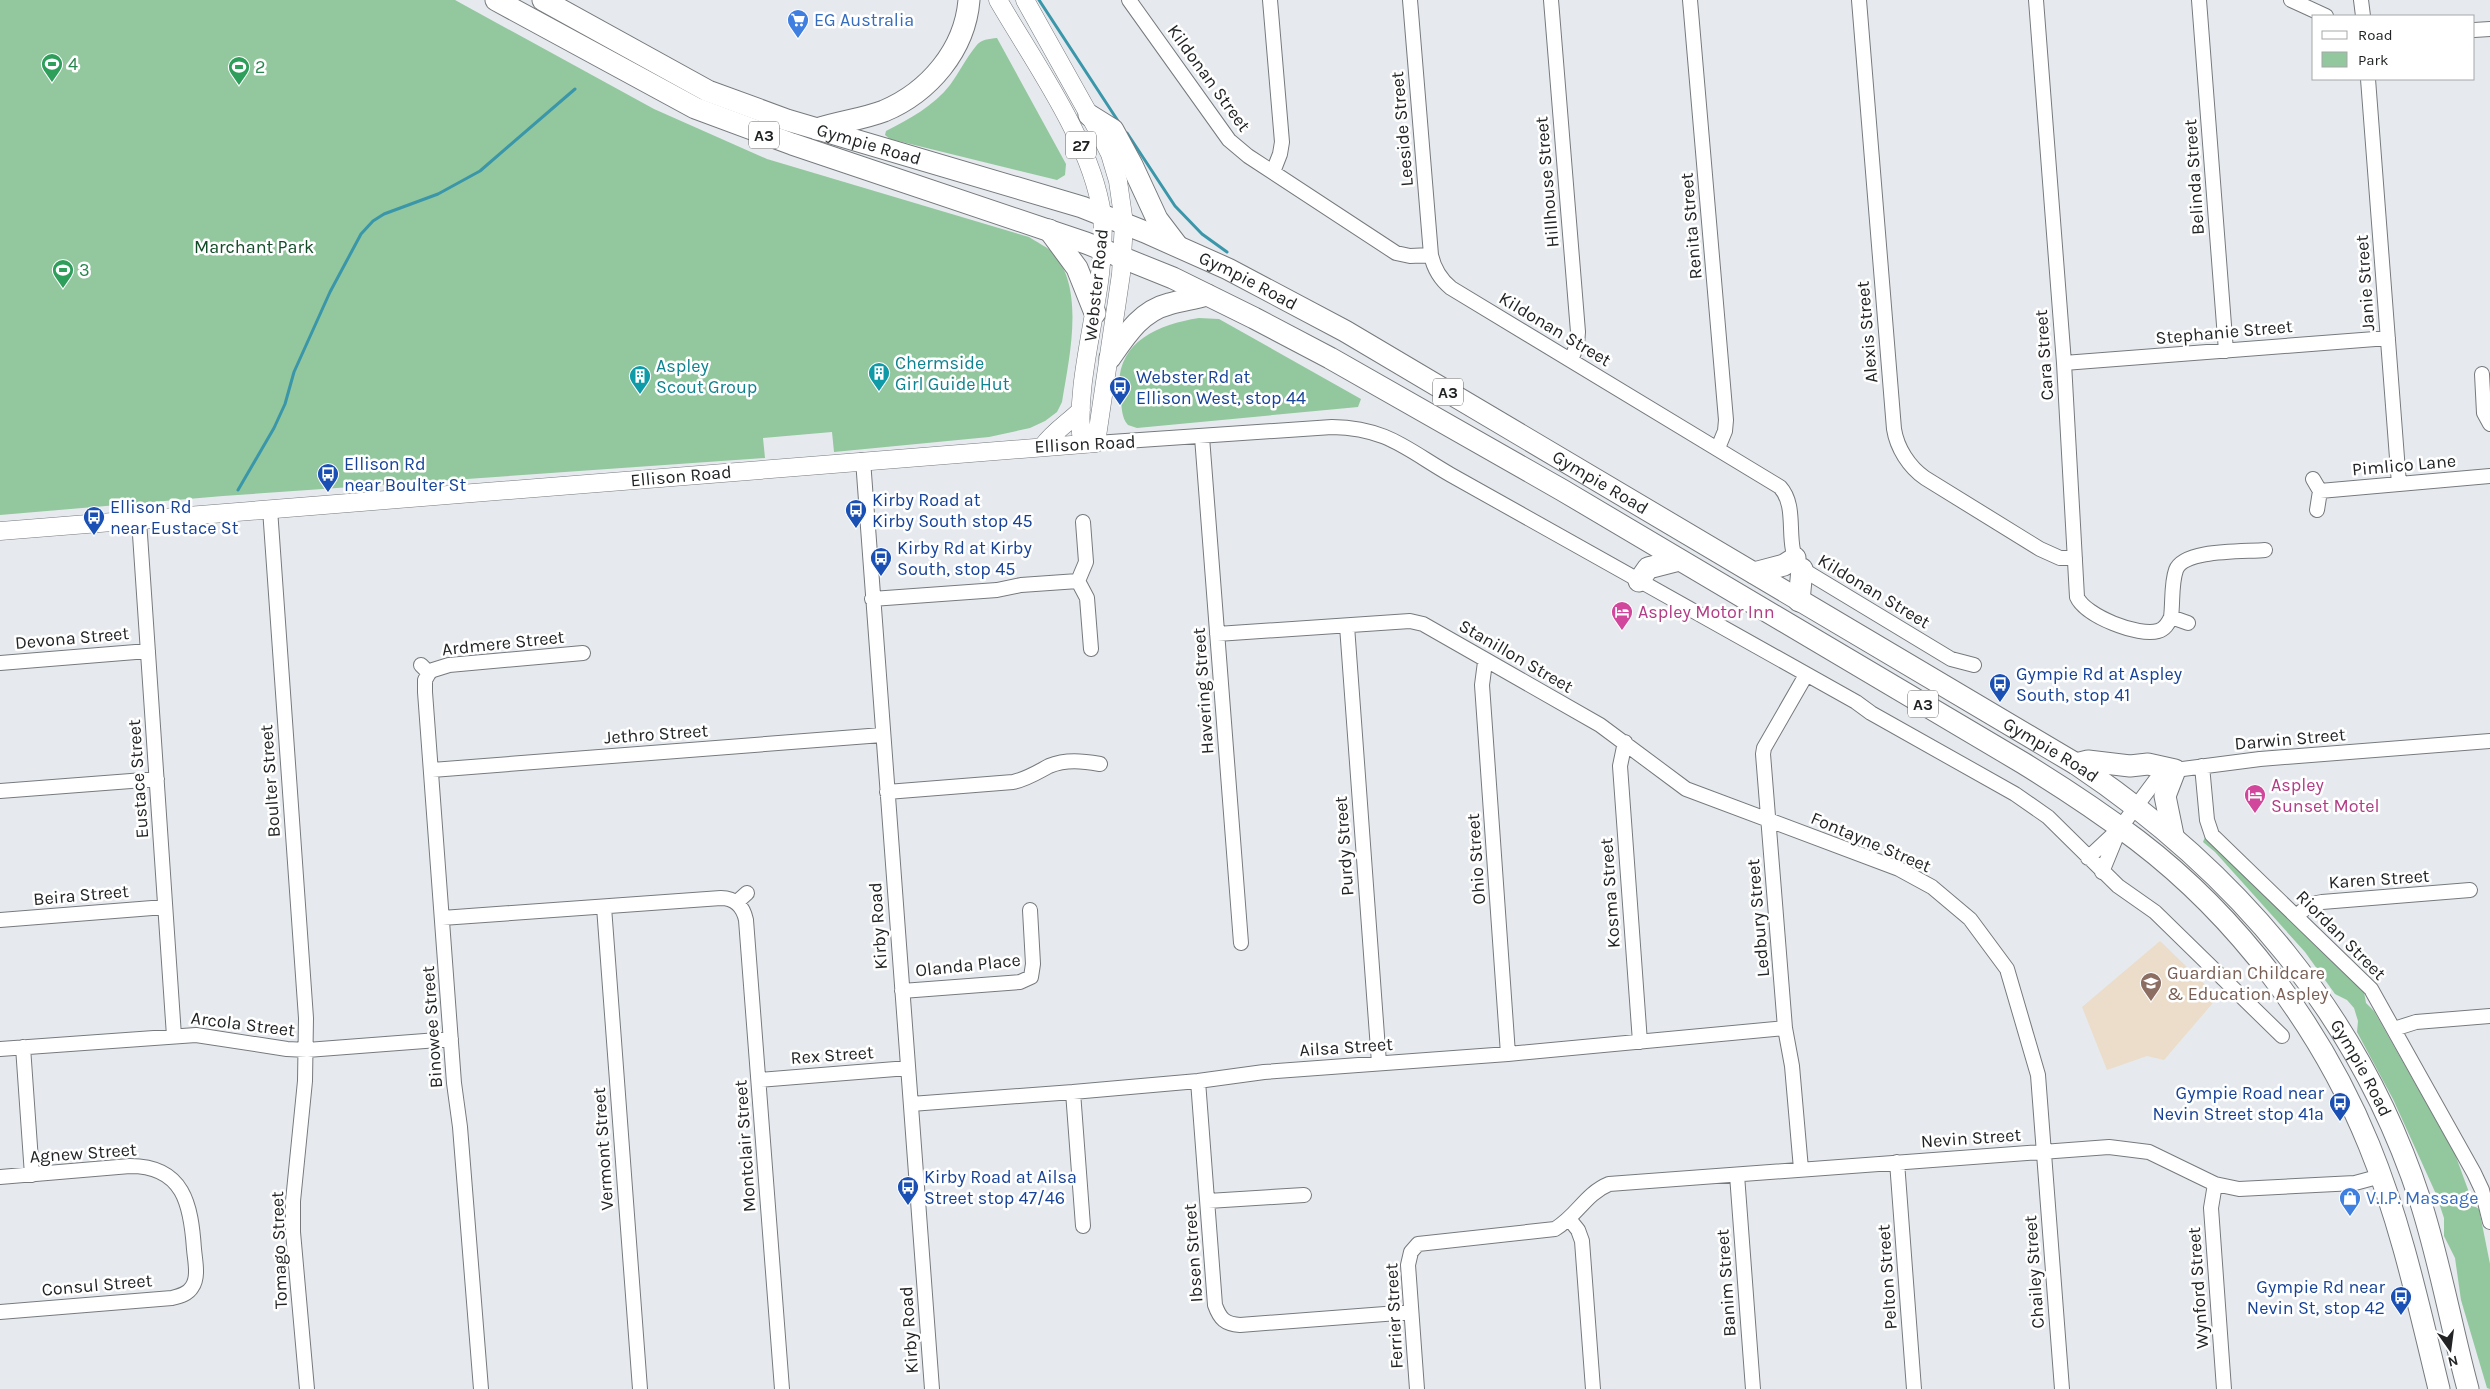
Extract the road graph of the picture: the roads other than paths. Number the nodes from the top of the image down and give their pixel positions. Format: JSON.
{"nodes":[{"id":1,"x":496,"y":0,"type":"edge"},
{"id":2,"x":543,"y":0,"type":"edge"},
{"id":3,"x":969,"y":0,"type":"edge"},
{"id":4,"x":998,"y":0,"type":"edge"},
{"id":5,"x":1024,"y":0,"type":"edge"},
{"id":6,"x":1129,"y":0,"type":"edge"},
{"id":7,"x":1270,"y":0,"type":"edge"},
{"id":8,"x":1410,"y":0,"type":"edge"},
{"id":9,"x":1551,"y":0,"type":"edge"},
{"id":10,"x":1690,"y":0,"type":"edge"},
{"id":11,"x":1860,"y":0,"type":"edge"},
{"id":12,"x":2036,"y":0,"type":"edge"},
{"id":13,"x":2199,"y":0,"type":"edge"},
{"id":14,"x":2290,"y":0,"type":"edge"},
{"id":15,"x":2362,"y":0,"type":"edge"},
{"id":16,"x":2324,"y":15,"type":"edge"},
{"id":17,"x":2363,"y":15,"type":"edge"},
{"id":18,"x":2490,"y":29,"type":"edge"},
{"id":19,"x":2475,"y":30,"type":"edge"},
{"id":20,"x":2368,"y":80,"type":"edge"},
{"id":21,"x":1089,"y":115,"type":"junction"},
{"id":22,"x":818,"y":129,"type":"junction"},
{"id":23,"x":1273,"y":172,"type":"junction"},
{"id":24,"x":1102,"y":215,"type":"junction"},
{"id":25,"x":1124,"y":223,"type":"junction"},
{"id":26,"x":1048,"y":230,"type":"junction"},
{"id":27,"x":1177,"y":246,"type":"junction"},
{"id":28,"x":1102,"y":249,"type":"junction"},
{"id":29,"x":1431,"y":255,"type":"junction"},
{"id":30,"x":1123,"y":258,"type":"junction"},
{"id":31,"x":1207,"y":295,"type":"junction"},
{"id":32,"x":1095,"y":313,"type":"junction"},
{"id":33,"x":2388,"y":338,"type":"junction"},
{"id":34,"x":2226,"y":351,"type":"junction"},
{"id":35,"x":1110,"y":358,"type":"junction"},
{"id":36,"x":1571,"y":360,"type":"junction"},
{"id":37,"x":2064,"y":363,"type":"junction"},
{"id":38,"x":2482,"y":374,"type":"dead end"},
{"id":39,"x":1081,"y":410,"type":"junction"},
{"id":40,"x":2490,"y":424,"type":"edge"},
{"id":41,"x":1202,"y":437,"type":"junction"},
{"id":42,"x":1089,"y":443,"type":"junction"},
{"id":43,"x":1044,"y":446,"type":"junction"},
{"id":44,"x":1718,"y":448,"type":"junction"},
{"id":45,"x":863,"y":460,"type":"junction"},
{"id":46,"x":2490,"y":476,"type":"edge"},
{"id":47,"x":2399,"y":484,"type":"junction"},
{"id":48,"x":270,"y":509,"type":"junction"},
{"id":49,"x":2317,"y":510,"type":"dead end"},
{"id":50,"x":140,"y":520,"type":"junction"},
{"id":51,"x":1083,"y":522,"type":"dead end"},
{"id":52,"x":0,"y":531,"type":"edge"},
{"id":53,"x":2265,"y":550,"type":"dead end"},
{"id":54,"x":2075,"y":558,"type":"junction"},
{"id":55,"x":1679,"y":560,"type":"junction"},
{"id":56,"x":1799,"y":564,"type":"junction"},
{"id":57,"x":1754,"y":574,"type":"junction"},
{"id":58,"x":1078,"y":581,"type":"junction"},
{"id":59,"x":1639,"y":581,"type":"junction"},
{"id":60,"x":872,"y":599,"type":"junction"},
{"id":61,"x":1799,"y":601,"type":"junction"},
{"id":62,"x":2171,"y":617,"type":"junction"},
{"id":63,"x":2188,"y":622,"type":"dead end"},
{"id":64,"x":1347,"y":626,"type":"junction"},
{"id":65,"x":1218,"y":634,"type":"junction"},
{"id":66,"x":1091,"y":649,"type":"dead end"},
{"id":67,"x":148,"y":651,"type":"junction"},
{"id":68,"x":583,"y":654,"type":"dead end"},
{"id":69,"x":1485,"y":662,"type":"junction"},
{"id":70,"x":0,"y":663,"type":"edge"},
{"id":71,"x":1974,"y":665,"type":"dead end"},
{"id":72,"x":425,"y":669,"type":"joint"},
{"id":73,"x":1806,"y":675,"type":"junction"},
{"id":74,"x":882,"y":735,"type":"junction"},
{"id":75,"x":2490,"y":741,"type":"edge"},
{"id":76,"x":1625,"y":742,"type":"junction"},
{"id":77,"x":1100,"y":764,"type":"dead end"},
{"id":78,"x":2076,"y":764,"type":"junction"},
{"id":79,"x":2202,"y":766,"type":"junction"},
{"id":80,"x":432,"y":770,"type":"junction"},
{"id":81,"x":2175,"y":770,"type":"junction"},
{"id":82,"x":157,"y":779,"type":"junction"},
{"id":83,"x":0,"y":791,"type":"edge"},
{"id":84,"x":887,"y":792,"type":"junction"},
{"id":85,"x":2135,"y":806,"type":"junction"},
{"id":86,"x":1769,"y":821,"type":"junction"},
{"id":87,"x":2120,"y":828,"type":"junction"},
{"id":88,"x":2172,"y":835,"type":"junction"},
{"id":89,"x":2088,"y":858,"type":"junction"},
{"id":90,"x":2102,"y":872,"type":"junction"},
{"id":91,"x":2470,"y":890,"type":"dead end"},
{"id":92,"x":165,"y":907,"type":"junction"},
{"id":93,"x":604,"y":907,"type":"junction"},
{"id":94,"x":1030,"y":910,"type":"dead end"},
{"id":95,"x":2296,"y":916,"type":"junction"},
{"id":96,"x":442,"y":918,"type":"junction"},
{"id":97,"x":0,"y":920,"type":"edge"},
{"id":98,"x":1242,"y":943,"type":"dead end"},
{"id":99,"x":902,"y":991,"type":"junction"},
{"id":100,"x":2490,"y":1016,"type":"edge"},
{"id":101,"x":1785,"y":1028,"type":"junction"},
{"id":102,"x":2394,"y":1029,"type":"junction"},
{"id":103,"x":174,"y":1036,"type":"junction"},
{"id":104,"x":2282,"y":1036,"type":"dead end"},
{"id":105,"x":451,"y":1039,"type":"junction"},
{"id":106,"x":1640,"y":1042,"type":"junction"},
{"id":107,"x":23,"y":1047,"type":"junction"},
{"id":108,"x":0,"y":1049,"type":"edge"},
{"id":109,"x":307,"y":1050,"type":"junction"},
{"id":110,"x":1508,"y":1054,"type":"junction"},
{"id":111,"x":1379,"y":1063,"type":"junction"},
{"id":112,"x":908,"y":1068,"type":"junction"},
{"id":113,"x":758,"y":1080,"type":"junction"},
{"id":114,"x":1198,"y":1081,"type":"junction"},
{"id":115,"x":1073,"y":1092,"type":"junction"},
{"id":116,"x":911,"y":1104,"type":"junction"},
{"id":117,"x":2044,"y":1152,"type":"junction"},
{"id":118,"x":1897,"y":1162,"type":"junction"},
{"id":119,"x":1801,"y":1169,"type":"junction"},
{"id":120,"x":1737,"y":1174,"type":"junction"},
{"id":121,"x":32,"y":1175,"type":"junction"},
{"id":122,"x":2381,"y":1176,"type":"junction"},
{"id":123,"x":0,"y":1177,"type":"edge"},
{"id":124,"x":2215,"y":1184,"type":"junction"},
{"id":125,"x":1304,"y":1194,"type":"dead end"},
{"id":126,"x":1208,"y":1201,"type":"junction"},
{"id":127,"x":1570,"y":1220,"type":"junction"},
{"id":128,"x":2490,"y":1222,"type":"edge"},
{"id":129,"x":1083,"y":1226,"type":"dead end"},
{"id":130,"x":2434,"y":1246,"type":"junction"},
{"id":131,"x":2404,"y":1254,"type":"junction"},
{"id":132,"x":193,"y":1286,"type":"joint"},
{"id":133,"x":0,"y":1312,"type":"edge"},
{"id":134,"x":1411,"y":1312,"type":"junction"},
{"id":135,"x":307,"y":1389,"type":"edge"},
{"id":136,"x":481,"y":1389,"type":"edge"},
{"id":137,"x":640,"y":1389,"type":"edge"},
{"id":138,"x":782,"y":1389,"type":"edge"},
{"id":139,"x":932,"y":1389,"type":"edge"},
{"id":140,"x":1417,"y":1389,"type":"edge"},
{"id":141,"x":1593,"y":1389,"type":"edge"},
{"id":142,"x":1753,"y":1389,"type":"edge"},
{"id":143,"x":1914,"y":1389,"type":"edge"},
{"id":144,"x":2062,"y":1389,"type":"edge"},
{"id":145,"x":2224,"y":1389,"type":"edge"},
{"id":146,"x":2439,"y":1389,"type":"edge"},
{"id":147,"x":2468,"y":1389,"type":"edge"}],
"edges":[{"from":1,"to":26,"type":"highway","name":"Gympie Road","number":"A3"},
{"from":2,"to":22,"type":"highway","name":"Gympie Road","number":"A3"},
{"from":3,"to":22,"type":"highway"},
{"from":4,"to":24,"type":"main road","name":"Webster Road","number":"27"},
{"from":5,"to":21,"type":"main road","name":"Webster Road","number":"27"},
{"from":6,"to":23,"type":"street","name":"Kildonan Street"},
{"from":7,"to":23,"type":"street"},
{"from":8,"to":29,"type":"street","name":"Leeside Street"},
{"from":9,"to":36,"type":"street","name":"Hillhouse Street"},
{"from":10,"to":44,"type":"street","name":"Renita Street"},
{"from":11,"to":54,"type":"street","name":"Alexis Street"},
{"from":12,"to":37,"type":"street","name":"Cara Street"},
{"from":13,"to":34,"type":"street","name":"Belinda Street"},
{"from":14,"to":16,"type":"street"},
{"from":15,"to":17,"type":"street"},
{"from":18,"to":19,"type":"street"},
{"from":20,"to":33,"type":"street","name":"Janie Street"},
{"from":21,"to":25,"type":"main road","name":"Webster Road","number":"27"},
{"from":21,"to":27,"type":"highway"},
{"from":22,"to":24,"type":"highway","name":"Gympie Road","number":"A3"},
{"from":23,"to":29,"type":"street","name":"Kildonan Street"},
{"from":24,"to":25,"type":"highway","name":"Gympie Road","number":"A3"},
{"from":24,"to":28,"type":"main road","name":"Webster Road","number":"27"},
{"from":25,"to":27,"type":"highway","name":"Gympie Road","number":"A3"},
{"from":25,"to":30,"type":"main road","name":"Webster Road","number":"27"},
{"from":26,"to":28,"type":"highway","name":"Gympie Road","number":"A3"},
{"from":26,"to":32,"type":"highway"},
{"from":27,"to":57,"type":"highway","name":"Gympie Road","number":"A3"},
{"from":28,"to":30,"type":"highway","name":"Gympie Road","number":"A3"},
{"from":28,"to":32,"type":"main road","name":"Webster Road","number":"27"},
{"from":29,"to":36,"type":"street","name":"Kildonan Street"},
{"from":30,"to":31,"type":"highway","name":"Gympie Road","number":"A3"},
{"from":30,"to":35,"type":"main road","name":"Webster Road","number":"27"},
{"from":31,"to":35,"type":"highway"},
{"from":31,"to":55,"type":"highway","name":"Gympie Road","number":"A3"},
{"from":32,"to":39,"type":"main road","name":"Webster Road","number":"27"},
{"from":33,"to":34,"type":"street","name":"Stephanie Street"},
{"from":33,"to":47,"type":"street","name":"Janie Street"},
{"from":34,"to":37,"type":"street","name":"Stephanie Street"},
{"from":35,"to":42,"type":"main road","name":"Webster Road","number":"27"},
{"from":36,"to":44,"type":"street","name":"Kildonan Street"},
{"from":37,"to":54,"type":"street","name":"Cara Street"},
{"from":38,"to":40,"type":"street"},
{"from":39,"to":42,"type":"main road","name":"Webster Road","number":"27"},
{"from":39,"to":43,"type":"main road"},
{"from":41,"to":42,"type":"street","name":"Ellison Road"},
{"from":41,"to":59,"type":"street","name":"Ellison Road"},
{"from":41,"to":65,"type":"street","name":"Havering Street"},
{"from":42,"to":43,"type":"main road","name":"Ellison Road"},
{"from":43,"to":45,"type":"main road","name":"Ellison Road"},
{"from":44,"to":56,"type":"street","name":"Kildonan Street"},
{"from":45,"to":48,"type":"main road","name":"Ellison Road"},
{"from":45,"to":60,"type":"street","name":"Kirby Road"},
{"from":46,"to":47,"type":"street","name":"Pimlico Lane"},
{"from":47,"to":49,"type":"street","name":"Pimlico Lane"},
{"from":48,"to":50,"type":"main road","name":"Ellison Road"},
{"from":48,"to":109,"type":"street","name":"Boulter Street"},
{"from":50,"to":52,"type":"main road","name":"Ellison Road"},
{"from":50,"to":67,"type":"street","name":"Eustace Street"},
{"from":51,"to":58,"type":"street"},
{"from":53,"to":62,"type":"street"},
{"from":54,"to":62,"type":"street","name":"Cara Street"},
{"from":55,"to":59,"type":"highway"},
{"from":55,"to":87,"type":"highway","name":"Gympie Road","number":"A3"},
{"from":56,"to":57,"type":"highway"},
{"from":56,"to":61,"type":"highway"},
{"from":56,"to":71,"type":"street","name":"Kildonan Street"},
{"from":57,"to":61,"type":"highway","name":"Gympie Road","number":"A3"},
{"from":58,"to":60,"type":"street"},
{"from":58,"to":66,"type":"street"},
{"from":59,"to":73,"type":"street"},
{"from":60,"to":74,"type":"street","name":"Kirby Road"},
{"from":61,"to":78,"type":"highway","name":"Gympie Road","number":"A3"},
{"from":62,"to":63,"type":"street"},
{"from":64,"to":65,"type":"street","name":"Stanillon Street"},
{"from":64,"to":69,"type":"street","name":"Stanillon Street"},
{"from":64,"to":111,"type":"street","name":"Purdy Street"},
{"from":65,"to":98,"type":"street","name":"Havering Street"},
{"from":67,"to":70,"type":"street","name":"Devona Street"},
{"from":67,"to":82,"type":"street","name":"Eustace Street"},
{"from":68,"to":72,"type":"street","name":"Ardmere Street"},
{"from":69,"to":76,"type":"street","name":"Stanillon Street"},
{"from":69,"to":110,"type":"street","name":"Ohio Street"},
{"from":72,"to":80,"type":"street","name":"Binowee Street"},
{"from":73,"to":86,"type":"street","name":"Ledbury Street"},
{"from":73,"to":89,"type":"street"},
{"from":74,"to":80,"type":"street","name":"Jethro Street"},
{"from":74,"to":84,"type":"street","name":"Kirby Road"},
{"from":75,"to":79,"type":"street","name":"Darwin Street"},
{"from":76,"to":86,"type":"street","name":"Stanillon Street"},
{"from":76,"to":106,"type":"street","name":"Kosma Street"},
{"from":77,"to":84,"type":"street"},
{"from":78,"to":81,"type":"highway"},
{"from":78,"to":85,"type":"highway","name":"Gympie Road","number":"A3"},
{"from":79,"to":81,"type":"street","name":"Darwin Street"},
{"from":79,"to":95,"type":"street","name":"Riordan Street"},
{"from":80,"to":96,"type":"street","name":"Binowee Street"},
{"from":81,"to":85,"type":"street","name":"Darwin Street"},
{"from":81,"to":88,"type":"highway"},
{"from":82,"to":83,"type":"street"},
{"from":82,"to":92,"type":"street","name":"Eustace Street"},
{"from":84,"to":99,"type":"street","name":"Kirby Road"},
{"from":85,"to":87,"type":"street","name":"Darwin Street"},
{"from":85,"to":88,"type":"highway","name":"Gympie Road","number":"A3"},
{"from":86,"to":101,"type":"street","name":"Ledbury Street"},
{"from":86,"to":117,"type":"street","name":"Fontayne Street"},
{"from":87,"to":89,"type":"street"},
{"from":87,"to":90,"type":"street"},
{"from":87,"to":122,"type":"highway","name":"Gympie Road","number":"A3"},
{"from":88,"to":130,"type":"highway","name":"Gympie Road","number":"A3"},
{"from":89,"to":90,"type":"street"},
{"from":90,"to":104,"type":"street"},
{"from":91,"to":95,"type":"street","name":"Karen Street"},
{"from":92,"to":97,"type":"street","name":"Beira Street"},
{"from":92,"to":103,"type":"street","name":"Eustace Street"},
{"from":93,"to":96,"type":"street","name":"Montclair Street"},
{"from":93,"to":113,"type":"street","name":"Montclair Street"},
{"from":93,"to":137,"type":"street","name":"Vermont Street"},
{"from":94,"to":99,"type":"street","name":"Olanda Place"},
{"from":95,"to":102,"type":"street","name":"Riordan Street"},
{"from":96,"to":105,"type":"street","name":"Binowee Street"},
{"from":99,"to":112,"type":"street","name":"Kirby Road"},
{"from":100,"to":102,"type":"street"},
{"from":101,"to":106,"type":"street","name":"Ailsa Street"},
{"from":101,"to":119,"type":"street","name":"Ledbury Street"},
{"from":102,"to":128,"type":"street","name":"Riordan Street"},
{"from":103,"to":107,"type":"street","name":"Arcola Street"},
{"from":103,"to":109,"type":"street","name":"Arcola Street"},
{"from":105,"to":109,"type":"street","name":"Arcola Street"},
{"from":105,"to":136,"type":"street","name":"Binowee Street"},
{"from":106,"to":110,"type":"street","name":"Ailsa Street"},
{"from":107,"to":108,"type":"street","name":"Arcola Street"},
{"from":107,"to":121,"type":"street"},
{"from":109,"to":135,"type":"street","name":"Tomago Street"},
{"from":110,"to":111,"type":"street","name":"Ailsa Street"},
{"from":111,"to":114,"type":"street","name":"Ailsa Street"},
{"from":112,"to":113,"type":"street","name":"Rex Street"},
{"from":112,"to":116,"type":"street","name":"Kirby Road"},
{"from":113,"to":138,"type":"street","name":"Montclair Street"},
{"from":114,"to":115,"type":"street","name":"Ailsa Street"},
{"from":114,"to":126,"type":"street","name":"Ibsen Street"},
{"from":115,"to":116,"type":"street","name":"Ailsa Street"},
{"from":115,"to":129,"type":"street"},
{"from":116,"to":139,"type":"street","name":"Kirby Road"},
{"from":117,"to":118,"type":"street","name":"Nevin Street"},
{"from":117,"to":124,"type":"street","name":"Nevin Street"},
{"from":117,"to":144,"type":"street","name":"Chailey Street"},
{"from":118,"to":119,"type":"street","name":"Nevin Street"},
{"from":118,"to":143,"type":"street","name":"Pelton Street"},
{"from":119,"to":120,"type":"street","name":"Nevin Street"},
{"from":120,"to":127,"type":"street","name":"Nevin Street"},
{"from":120,"to":142,"type":"street","name":"Banim Street"},
{"from":121,"to":123,"type":"street","name":"Agnew Street"},
{"from":121,"to":132,"type":"street","name":"Agnew Street"},
{"from":122,"to":124,"type":"street","name":"Nevin Street"},
{"from":122,"to":131,"type":"highway","name":"Gympie Road","number":"A3"},
{"from":124,"to":145,"type":"street","name":"Wynford Street"},
{"from":125,"to":126,"type":"street"},
{"from":126,"to":134,"type":"street","name":"Ibsen Street"},
{"from":127,"to":134,"type":"street","name":"Ferrier Street"},
{"from":127,"to":141,"type":"street"},
{"from":130,"to":131,"type":"highway"},
{"from":130,"to":147,"type":"highway","name":"Gympie Road","number":"A3"},
{"from":131,"to":146,"type":"highway","name":"Gympie Road","number":"A3"},
{"from":132,"to":133,"type":"street","name":"Consul Street"},
{"from":134,"to":140,"type":"street","name":"Ferrier Street"}]}
